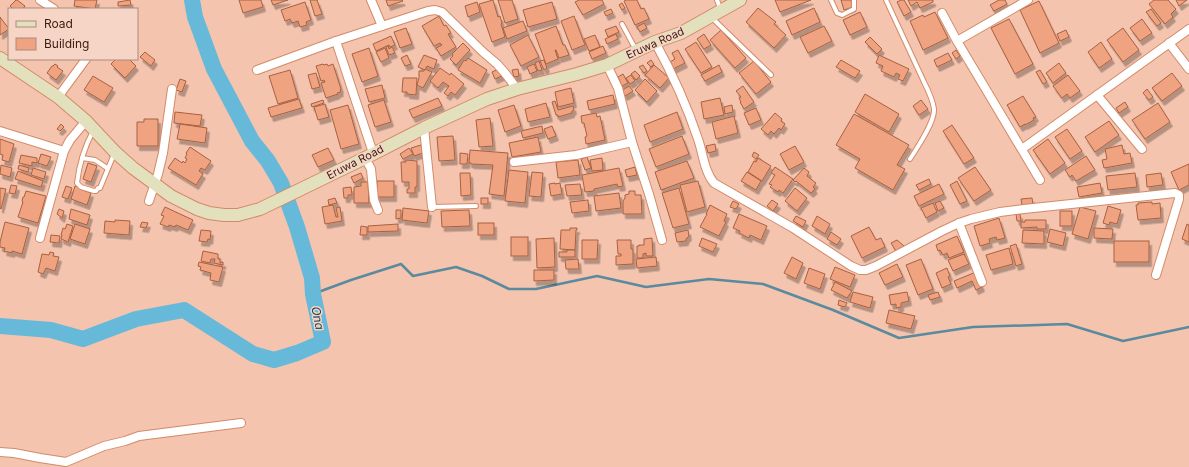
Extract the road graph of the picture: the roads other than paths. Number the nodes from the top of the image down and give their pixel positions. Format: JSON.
{"nodes":[{"id":1,"x":40,"y":0,"type":"edge"},
{"id":2,"x":371,"y":0,"type":"edge"},
{"id":3,"x":740,"y":0,"type":"edge"},
{"id":4,"x":831,"y":0,"type":"edge"},
{"id":5,"x":854,"y":0,"type":"edge"},
{"id":6,"x":886,"y":0,"type":"edge"},
{"id":7,"x":1028,"y":0,"type":"edge"},
{"id":8,"x":52,"y":8,"type":"edge"},
{"id":9,"x":716,"y":9,"type":"edge"},
{"id":10,"x":942,"y":13,"type":"dead end"},
{"id":11,"x":622,"y":24,"type":"dead end"},
{"id":12,"x":382,"y":26,"type":"junction"},
{"id":13,"x":1189,"y":29,"type":"edge"},
{"id":14,"x":336,"y":41,"type":"junction"},
{"id":15,"x":957,"y":41,"type":"junction"},
{"id":16,"x":655,"y":42,"type":"junction"},
{"id":17,"x":1169,"y":43,"type":"junction"},
{"id":18,"x":636,"y":51,"type":"junction"},
{"id":19,"x":0,"y":58,"type":"edge"},
{"id":20,"x":85,"y":60,"type":"edge"},
{"id":21,"x":607,"y":64,"type":"junction"},
{"id":22,"x":1189,"y":69,"type":"edge"},
{"id":23,"x":257,"y":70,"type":"dead end"},
{"id":24,"x":770,"y":76,"type":"dead end"},
{"id":25,"x":517,"y":89,"type":"junction"},
{"id":26,"x":172,"y":90,"type":"dead end"},
{"id":27,"x":1097,"y":95,"type":"junction"},
{"id":28,"x":58,"y":97,"type":"junction"},
{"id":29,"x":90,"y":125,"type":"junction"},
{"id":30,"x":424,"y":128,"type":"junction"},
{"id":31,"x":0,"y":131,"type":"edge"},
{"id":32,"x":632,"y":142,"type":"junction"},
{"id":33,"x":1022,"y":149,"type":"junction"},
{"id":34,"x":1142,"y":149,"type":"dead end"},
{"id":35,"x":64,"y":151,"type":"junction"},
{"id":36,"x":115,"y":152,"type":"junction"},
{"id":37,"x":369,"y":156,"type":"junction"},
{"id":38,"x":82,"y":158,"type":"junction"},
{"id":39,"x":910,"y":159,"type":"dead end"},
{"id":40,"x":514,"y":162,"type":"dead end"},
{"id":41,"x":107,"y":168,"type":"junction"},
{"id":42,"x":1040,"y":180,"type":"dead end"},
{"id":43,"x":154,"y":184,"type":"junction"},
{"id":44,"x":149,"y":201,"type":"dead end"},
{"id":45,"x":476,"y":206,"type":"dead end"},
{"id":46,"x":432,"y":207,"type":"joint"},
{"id":47,"x":378,"y":210,"type":"dead end"},
{"id":48,"x":959,"y":223,"type":"junction"},
{"id":49,"x":40,"y":238,"type":"dead end"},
{"id":50,"x":662,"y":240,"type":"dead end"},
{"id":51,"x":1156,"y":275,"type":"dead end"},
{"id":52,"x":982,"y":282,"type":"dead end"},
{"id":53,"x":241,"y":423,"type":"dead end"},
{"id":54,"x":0,"y":452,"type":"edge"}],
"edges":[{"from":1,"to":8,"type":"street"},
{"from":2,"to":12,"type":"street"},
{"from":3,"to":9,"type":"main road","name":"Eruwa Road"},
{"from":4,"to":5,"type":"lane"},
{"from":6,"to":39,"type":"lane"},
{"from":7,"to":15,"type":"street"},
{"from":9,"to":16,"type":"main road","name":"Eruwa Road"},
{"from":9,"to":24,"type":"lane"},
{"from":10,"to":15,"type":"street"},
{"from":11,"to":18,"type":"lane"},
{"from":12,"to":14,"type":"street"},
{"from":12,"to":25,"type":"street"},
{"from":13,"to":17,"type":"street"},
{"from":14,"to":23,"type":"street"},
{"from":14,"to":37,"type":"street"},
{"from":15,"to":33,"type":"street"},
{"from":16,"to":18,"type":"main road","name":"Eruwa Road"},
{"from":16,"to":48,"type":"street"},
{"from":17,"to":22,"type":"street"},
{"from":17,"to":27,"type":"street"},
{"from":18,"to":21,"type":"main road","name":"Eruwa Road"},
{"from":19,"to":28,"type":"main road","name":"Eruwa Road"},
{"from":20,"to":28,"type":"street"},
{"from":21,"to":25,"type":"main road","name":"Eruwa Road"},
{"from":21,"to":32,"type":"street"},
{"from":25,"to":30,"type":"main road","name":"Eruwa Road"},
{"from":26,"to":43,"type":"street"},
{"from":27,"to":33,"type":"street"},
{"from":27,"to":34,"type":"street"},
{"from":28,"to":29,"type":"main road","name":"Eruwa Road"},
{"from":29,"to":35,"type":"street"},
{"from":29,"to":36,"type":"main road","name":"Eruwa Road"},
{"from":29,"to":38,"type":"lane"},
{"from":30,"to":37,"type":"main road","name":"Eruwa Road"},
{"from":30,"to":46,"type":"street"},
{"from":31,"to":35,"type":"street"},
{"from":32,"to":40,"type":"street"},
{"from":32,"to":50,"type":"street"},
{"from":33,"to":42,"type":"street"},
{"from":35,"to":49,"type":"street"},
{"from":36,"to":41,"type":"lane"},
{"from":36,"to":43,"type":"main road","name":"Eruwa Road"},
{"from":37,"to":43,"type":"main road","name":"Eruwa Road"},
{"from":37,"to":47,"type":"street"},
{"from":38,"to":41,"type":"lane"},
{"from":38,"to":41,"type":"lane"},
{"from":43,"to":44,"type":"street"},
{"from":45,"to":46,"type":"lane"},
{"from":48,"to":51,"type":"street"},
{"from":48,"to":52,"type":"street"},
{"from":53,"to":54,"type":"street"}]}
